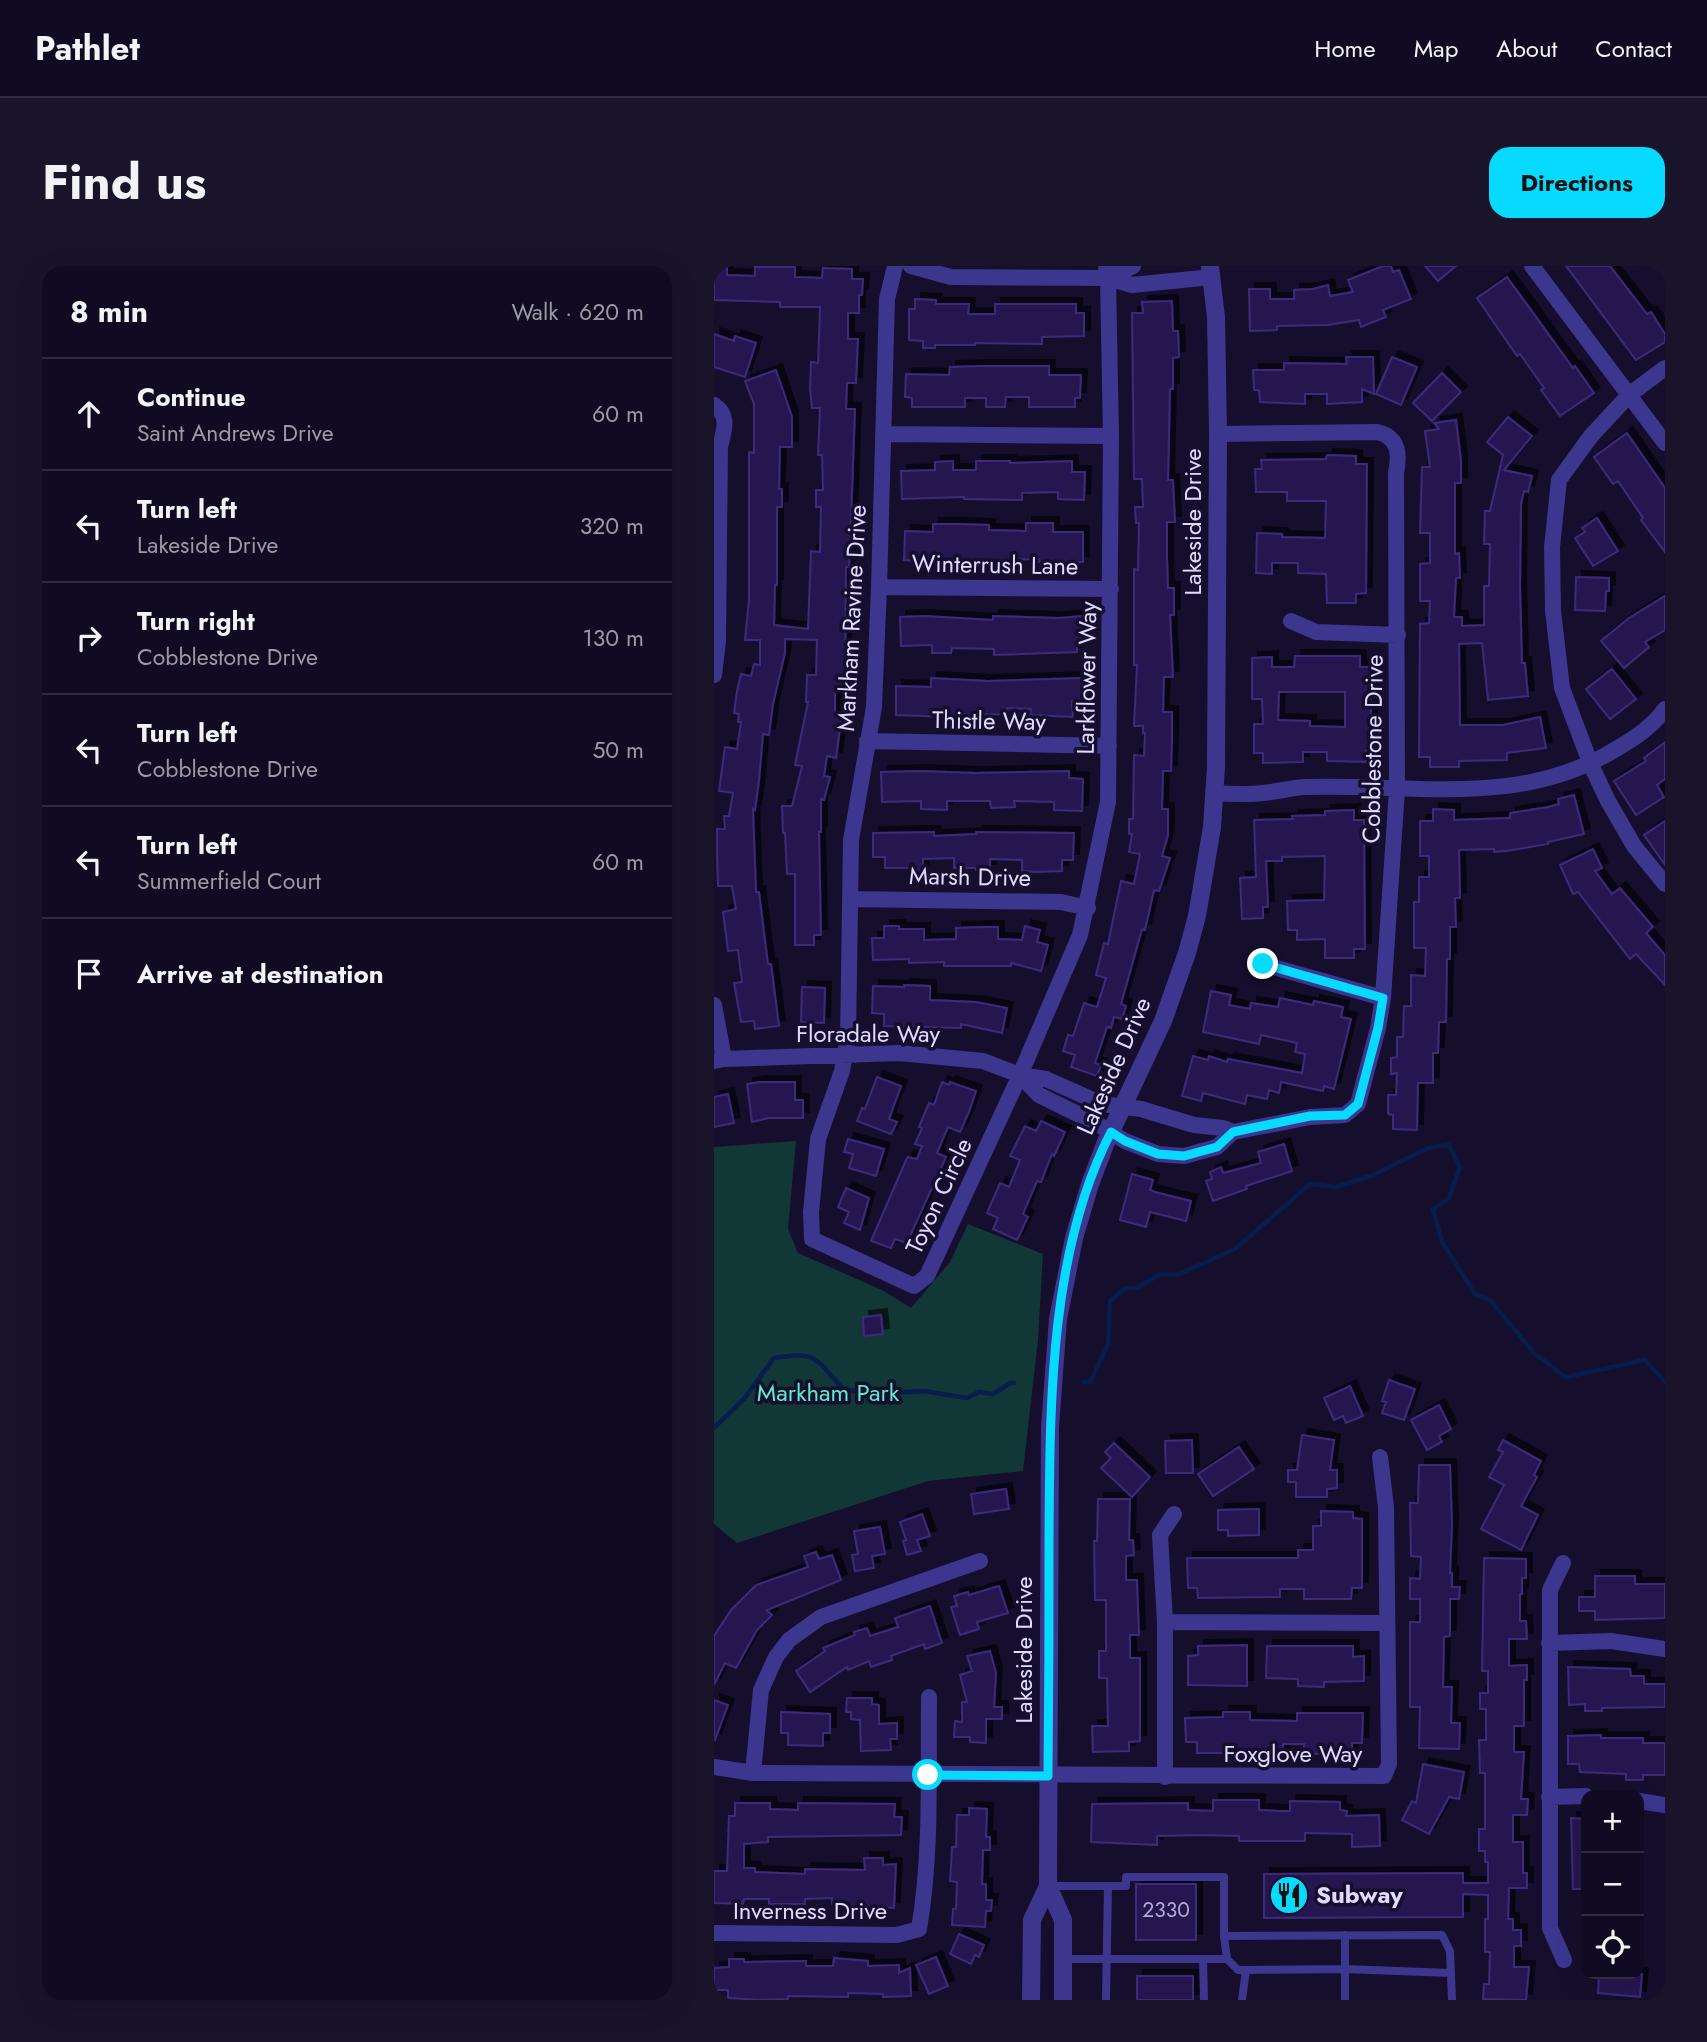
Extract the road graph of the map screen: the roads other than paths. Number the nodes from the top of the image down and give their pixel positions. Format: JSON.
{"nodes":[{"id":1,"x":895,"y":266,"type":"edge"},
{"id":2,"x":911,"y":266,"type":"edge"},
{"id":3,"x":1133,"y":266,"type":"edge"},
{"id":4,"x":1532,"y":266,"type":"edge"},
{"id":5,"x":1211,"y":271,"type":"edge"},
{"id":6,"x":1107,"y":272,"type":"edge"},
{"id":7,"x":1665,"y":368,"type":"edge"},
{"id":8,"x":1629,"y":395,"type":"junction"},
{"id":9,"x":717,"y":407,"type":"edge"},
{"id":10,"x":884,"y":434,"type":"junction"},
{"id":11,"x":1218,"y":434,"type":"junction"},
{"id":12,"x":1111,"y":436,"type":"junction"},
{"id":13,"x":1665,"y":443,"type":"edge"},
{"id":14,"x":880,"y":587,"type":"junction"},
{"id":15,"x":1111,"y":589,"type":"junction"},
{"id":16,"x":1291,"y":621,"type":"dead end"},
{"id":17,"x":1398,"y":635,"type":"junction"},
{"id":18,"x":714,"y":676,"type":"edge"},
{"id":19,"x":1665,"y":709,"type":"edge"},
{"id":20,"x":867,"y":741,"type":"junction"},
{"id":21,"x":1109,"y":746,"type":"junction"},
{"id":22,"x":1591,"y":765,"type":"junction"},
{"id":23,"x":1397,"y":789,"type":"junction"},
{"id":24,"x":1214,"y":793,"type":"junction"},
{"id":25,"x":1665,"y":884,"type":"edge"},
{"id":26,"x":851,"y":899,"type":"junction"},
{"id":27,"x":1088,"y":908,"type":"junction"},
{"id":28,"x":1263,"y":964,"type":"dead end"},
{"id":29,"x":1383,"y":998,"type":"junction"},
{"id":30,"x":714,"y":1005,"type":"edge"},
{"id":31,"x":845,"y":1055,"type":"junction"},
{"id":32,"x":719,"y":1060,"type":"edge"},
{"id":33,"x":1020,"y":1075,"type":"junction"},
{"id":34,"x":1122,"y":1108,"type":"junction"},
{"id":35,"x":1111,"y":1132,"type":"junction"},
{"id":36,"x":1233,"y":1132,"type":"junction"},
{"id":37,"x":1380,"y":1457,"type":"dead end"},
{"id":38,"x":1174,"y":1514,"type":"dead end"},
{"id":39,"x":980,"y":1561,"type":"dead end"},
{"id":40,"x":1563,"y":1563,"type":"dead end"},
{"id":41,"x":1165,"y":1622,"type":"junction"},
{"id":42,"x":1386,"y":1623,"type":"junction"},
{"id":43,"x":1549,"y":1643,"type":"junction"},
{"id":44,"x":1665,"y":1649,"type":"edge"},
{"id":45,"x":929,"y":1697,"type":"dead end"},
{"id":46,"x":714,"y":1767,"type":"edge"},
{"id":47,"x":753,"y":1773,"type":"junction"},
{"id":48,"x":928,"y":1775,"type":"junction"},
{"id":49,"x":1048,"y":1776,"type":"junction"},
{"id":50,"x":1165,"y":1777,"type":"junction"},
{"id":51,"x":1581,"y":1796,"type":"edge"},
{"id":52,"x":1549,"y":1797,"type":"junction"},
{"id":53,"x":1644,"y":1802,"type":"edge"},
{"id":54,"x":1665,"y":1805,"type":"edge"},
{"id":55,"x":1048,"y":1885,"type":"junction"},
{"id":56,"x":1108,"y":1885,"type":"junction"},
{"id":57,"x":714,"y":1933,"type":"edge"},
{"id":58,"x":1224,"y":1936,"type":"junction"},
{"id":59,"x":1345,"y":1936,"type":"junction"},
{"id":60,"x":1063,"y":1959,"type":"junction"},
{"id":61,"x":1107,"y":1959,"type":"junction"},
{"id":62,"x":1203,"y":1959,"type":"junction"},
{"id":63,"x":1227,"y":1959,"type":"junction"},
{"id":64,"x":1564,"y":1961,"type":"dead end"},
{"id":65,"x":1345,"y":1969,"type":"junction"},
{"id":66,"x":1246,"y":1970,"type":"junction"},
{"id":67,"x":1451,"y":1973,"type":"junction"},
{"id":68,"x":1031,"y":2000,"type":"edge"},
{"id":69,"x":1063,"y":2000,"type":"edge"},
{"id":70,"x":1106,"y":2000,"type":"edge"},
{"id":71,"x":1203,"y":2000,"type":"edge"},
{"id":72,"x":1242,"y":2000,"type":"edge"},
{"id":73,"x":1345,"y":2000,"type":"edge"},
{"id":74,"x":1452,"y":2000,"type":"edge"}],
"edges":[{"from":1,"to":10,"type":"street","name":"Markham Ravine Drive"},
{"from":2,"to":6,"type":"street"},
{"from":3,"to":6,"type":"street"},
{"from":4,"to":8,"type":"street"},
{"from":5,"to":6,"type":"street"},
{"from":5,"to":11,"type":"street","name":"Lakeside Drive"},
{"from":6,"to":12,"type":"street","name":"Larkflower Way"},
{"from":7,"to":8,"type":"street"},
{"from":8,"to":13,"type":"street"},
{"from":8,"to":22,"type":"street"},
{"from":9,"to":18,"type":"street"},
{"from":10,"to":12,"type":"street"},
{"from":10,"to":14,"type":"street","name":"Markham Ravine Drive"},
{"from":11,"to":17,"type":"street","name":"Cobblestone Drive"},
{"from":11,"to":24,"type":"street","name":"Lakeside Drive"},
{"from":12,"to":15,"type":"street","name":"Larkflower Way"},
{"from":14,"to":15,"type":"street","name":"Winterrush Lane"},
{"from":14,"to":20,"type":"street","name":"Markham Ravine Drive"},
{"from":15,"to":21,"type":"street","name":"Larkflower Way"},
{"from":16,"to":17,"type":"street"},
{"from":17,"to":23,"type":"street","name":"Cobblestone Drive"},
{"from":19,"to":22,"type":"street"},
{"from":20,"to":21,"type":"street","name":"Thistle Way"},
{"from":20,"to":26,"type":"street","name":"Markham Ravine Drive"},
{"from":21,"to":27,"type":"street","name":"Larkflower Way"},
{"from":22,"to":23,"type":"street"},
{"from":22,"to":25,"type":"street"},
{"from":23,"to":24,"type":"street"},
{"from":23,"to":29,"type":"street","name":"Cobblestone Drive"},
{"from":24,"to":34,"type":"street","name":"Lakeside Drive"},
{"from":26,"to":27,"type":"street","name":"Marsh Drive"},
{"from":26,"to":31,"type":"street","name":"Markham Ravine Drive"},
{"from":27,"to":33,"type":"street","name":"Larkflower Way"},
{"from":28,"to":29,"type":"street"},
{"from":29,"to":36,"type":"street","name":"Cobblestone Drive"},
{"from":30,"to":32,"type":"street"},
{"from":31,"to":32,"type":"street","name":"Floradale Way"},
{"from":31,"to":33,"type":"street","name":"Floradale Way"},
{"from":31,"to":33,"type":"street","name":"Toyon Circle"},
{"from":33,"to":34,"type":"street","name":"Floradale Way"},
{"from":33,"to":35,"type":"street","name":"Floradale Way"},
{"from":34,"to":35,"type":"street","name":"Lakeside Drive"},
{"from":34,"to":36,"type":"street","name":"Cobblestone Drive"},
{"from":35,"to":36,"type":"street","name":"Cobblestone Drive"},
{"from":35,"to":49,"type":"street","name":"Lakeside Drive"},
{"from":37,"to":42,"type":"street"},
{"from":38,"to":41,"type":"street"},
{"from":39,"to":47,"type":"street"},
{"from":40,"to":43,"type":"street"},
{"from":41,"to":42,"type":"street"},
{"from":41,"to":50,"type":"street"},
{"from":42,"to":50,"type":"street","name":"Foxglove Way"},
{"from":43,"to":44,"type":"street"},
{"from":43,"to":52,"type":"street"},
{"from":45,"to":48,"type":"street"},
{"from":46,"to":47,"type":"street","name":"Foxglove Way"},
{"from":47,"to":48,"type":"street","name":"Foxglove Way"},
{"from":48,"to":49,"type":"street","name":"Foxglove Way"},
{"from":48,"to":57,"type":"street","name":"Inverness Drive"},
{"from":49,"to":50,"type":"street","name":"Foxglove Way"},
{"from":49,"to":55,"type":"street","name":"Lakeside Drive"},
{"from":51,"to":52,"type":"street"},
{"from":52,"to":64,"type":"street"},
{"from":53,"to":54,"type":"street"},
{"from":55,"to":56,"type":"lane"},
{"from":55,"to":60,"type":"street","name":"Lakeside Drive"},
{"from":55,"to":68,"type":"street","name":"Lakeside Drive"},
{"from":56,"to":58,"type":"lane"},
{"from":56,"to":61,"type":"lane"},
{"from":58,"to":59,"type":"lane"},
{"from":58,"to":63,"type":"lane"},
{"from":59,"to":65,"type":"lane"},
{"from":59,"to":67,"type":"lane"},
{"from":60,"to":61,"type":"lane"},
{"from":60,"to":69,"type":"street","name":"Lakeside Drive"},
{"from":61,"to":62,"type":"lane"},
{"from":61,"to":70,"type":"lane"},
{"from":62,"to":63,"type":"lane"},
{"from":62,"to":71,"type":"lane"},
{"from":63,"to":66,"type":"lane"},
{"from":65,"to":66,"type":"lane"},
{"from":65,"to":67,"type":"lane"},
{"from":65,"to":73,"type":"lane"},
{"from":66,"to":72,"type":"lane"},
{"from":67,"to":74,"type":"lane"}]}
